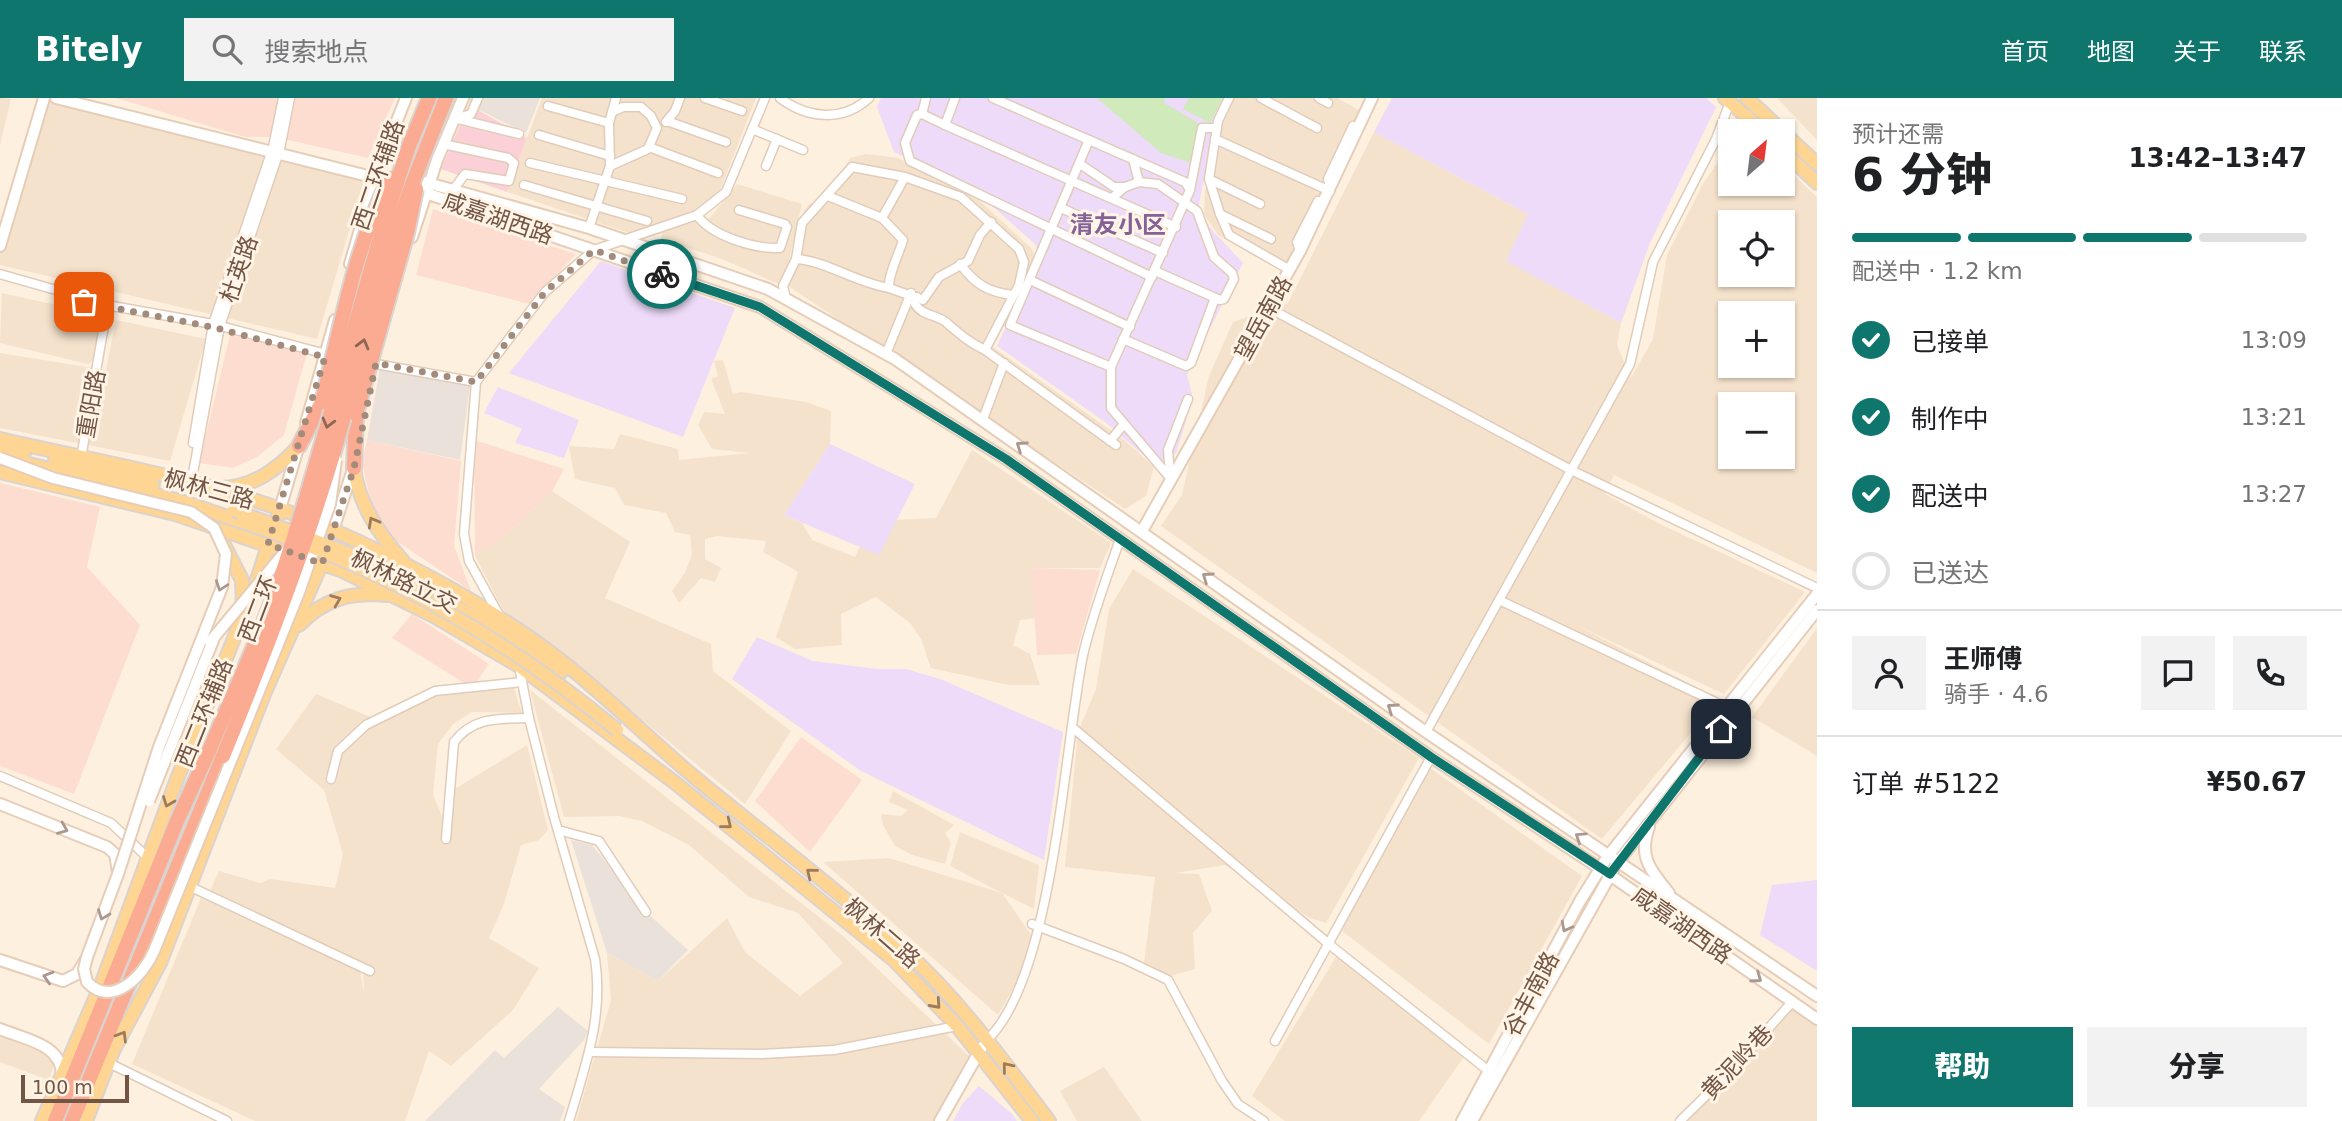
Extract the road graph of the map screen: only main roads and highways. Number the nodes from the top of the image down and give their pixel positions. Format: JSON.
{"nodes":[{"id":1,"x":427,"y":98,"type":"edge"},
{"id":2,"x":446,"y":98,"type":"edge"},
{"id":3,"x":451,"y":98,"type":"edge"},
{"id":4,"x":1747,"y":98,"type":"edge"},
{"id":5,"x":1728,"y":100,"type":"edge"},
{"id":6,"x":1749,"y":119,"type":"edge"},
{"id":7,"x":1769,"y":119,"type":"edge"},
{"id":8,"x":437,"y":120,"type":"junction"},
{"id":9,"x":1796,"y":144,"type":"edge"},
{"id":10,"x":409,"y":146,"type":"junction"},
{"id":11,"x":1796,"y":163,"type":"edge"},
{"id":12,"x":420,"y":164,"type":"junction"},
{"id":13,"x":1817,"y":164,"type":"edge"},
{"id":14,"x":1817,"y":183,"type":"edge"},
{"id":15,"x":0,"y":439,"type":"edge"},
{"id":16,"x":299,"y":446,"type":"joint"},
{"id":17,"x":0,"y":448,"type":"edge"},
{"id":18,"x":0,"y":457,"type":"edge"},
{"id":19,"x":354,"y":468,"type":"joint"},
{"id":20,"x":0,"y":472,"type":"edge"},
{"id":21,"x":204,"y":487,"type":"junction"},
{"id":22,"x":280,"y":509,"type":"junction"},
{"id":23,"x":175,"y":514,"type":"junction"},
{"id":24,"x":333,"y":530,"type":"junction"},
{"id":25,"x":268,"y":544,"type":"junction"},
{"id":26,"x":322,"y":564,"type":"junction"},
{"id":27,"x":408,"y":567,"type":"junction"},
{"id":28,"x":394,"y":595,"type":"junction"},
{"id":29,"x":239,"y":624,"type":"junction"},
{"id":30,"x":290,"y":636,"type":"junction"},
{"id":31,"x":618,"y":725,"type":"junction"},
{"id":32,"x":216,"y":753,"type":"junction"},
{"id":33,"x":688,"y":771,"type":"junction"},
{"id":34,"x":674,"y":782,"type":"junction"},
{"id":35,"x":43,"y":1121,"type":"edge"},
{"id":36,"x":55,"y":1121,"type":"edge"},
{"id":37,"x":72,"y":1121,"type":"edge"},
{"id":38,"x":86,"y":1121,"type":"edge"},
{"id":39,"x":1031,"y":1121,"type":"edge"},
{"id":40,"x":1049,"y":1121,"type":"edge"}],
"edges":[{"from":1,"to":10,"type":"highway","name":"西二环"},
{"from":2,"to":8,"type":"highway","name":"西二环"},
{"from":3,"to":8,"type":"highway"},
{"from":4,"to":7,"type":"main road"},
{"from":5,"to":6,"type":"main road"},
{"from":8,"to":12,"type":"highway","name":"西二环"},
{"from":9,"to":13,"type":"main road"},
{"from":10,"to":16,"type":"highway","bridge":true},
{"from":10,"to":32,"type":"highway","name":"西二环","one_way":true,"bridge":true},
{"from":11,"to":14,"type":"main road"},
{"from":12,"to":19,"type":"highway","bridge":true},
{"from":32,"to":12,"type":"highway","name":"西二环","one_way":true,"bridge":true},
{"from":15,"to":21,"type":"main road","name":"枫林三路"},
{"from":16,"to":21,"type":"main road"},
{"from":17,"to":31,"type":"main road","name":"枫林路立交","bridge":true},
{"from":18,"to":31,"type":"main road","name":"枫林路立交","bridge":true},
{"from":27,"to":19,"type":"main road","one_way":true},
{"from":20,"to":23,"type":"main road","name":"枫林三路"},
{"from":21,"to":22,"type":"main road","name":"枫林三路"},
{"from":22,"to":24,"type":"main road","name":"枫林三路"},
{"from":22,"to":25,"type":"main road","name":"西二环辅路"},
{"from":23,"to":25,"type":"main road","name":"枫林三路"},
{"from":23,"to":29,"type":"main road"},
{"from":24,"to":26,"type":"main road"},
{"from":24,"to":27,"type":"main road","name":"枫林三路"},
{"from":25,"to":26,"type":"main road","name":"枫林三路"},
{"from":25,"to":29,"type":"main road","name":"西二环辅路"},
{"from":26,"to":28,"type":"main road","name":"枫林二路"},
{"from":26,"to":30,"type":"main road"},
{"from":27,"to":33,"type":"main road","name":"枫林二路"},
{"from":30,"to":28,"type":"main road","one_way":true},
{"from":28,"to":34,"type":"main road","name":"枫林二路"},
{"from":29,"to":35,"type":"main road","name":"西二环辅路","one_way":true},
{"from":38,"to":30,"type":"main road","one_way":true},
{"from":31,"to":33,"type":"main road","name":"枫林二路"},
{"from":31,"to":34,"type":"main road","name":"枫林二路"},
{"from":32,"to":36,"type":"highway","name":"西二环"},
{"from":32,"to":37,"type":"highway","name":"西二环"},
{"from":40,"to":33,"type":"main road","name":"枫林二路","one_way":true},
{"from":34,"to":39,"type":"main road","name":"枫林二路","one_way":true}]}
